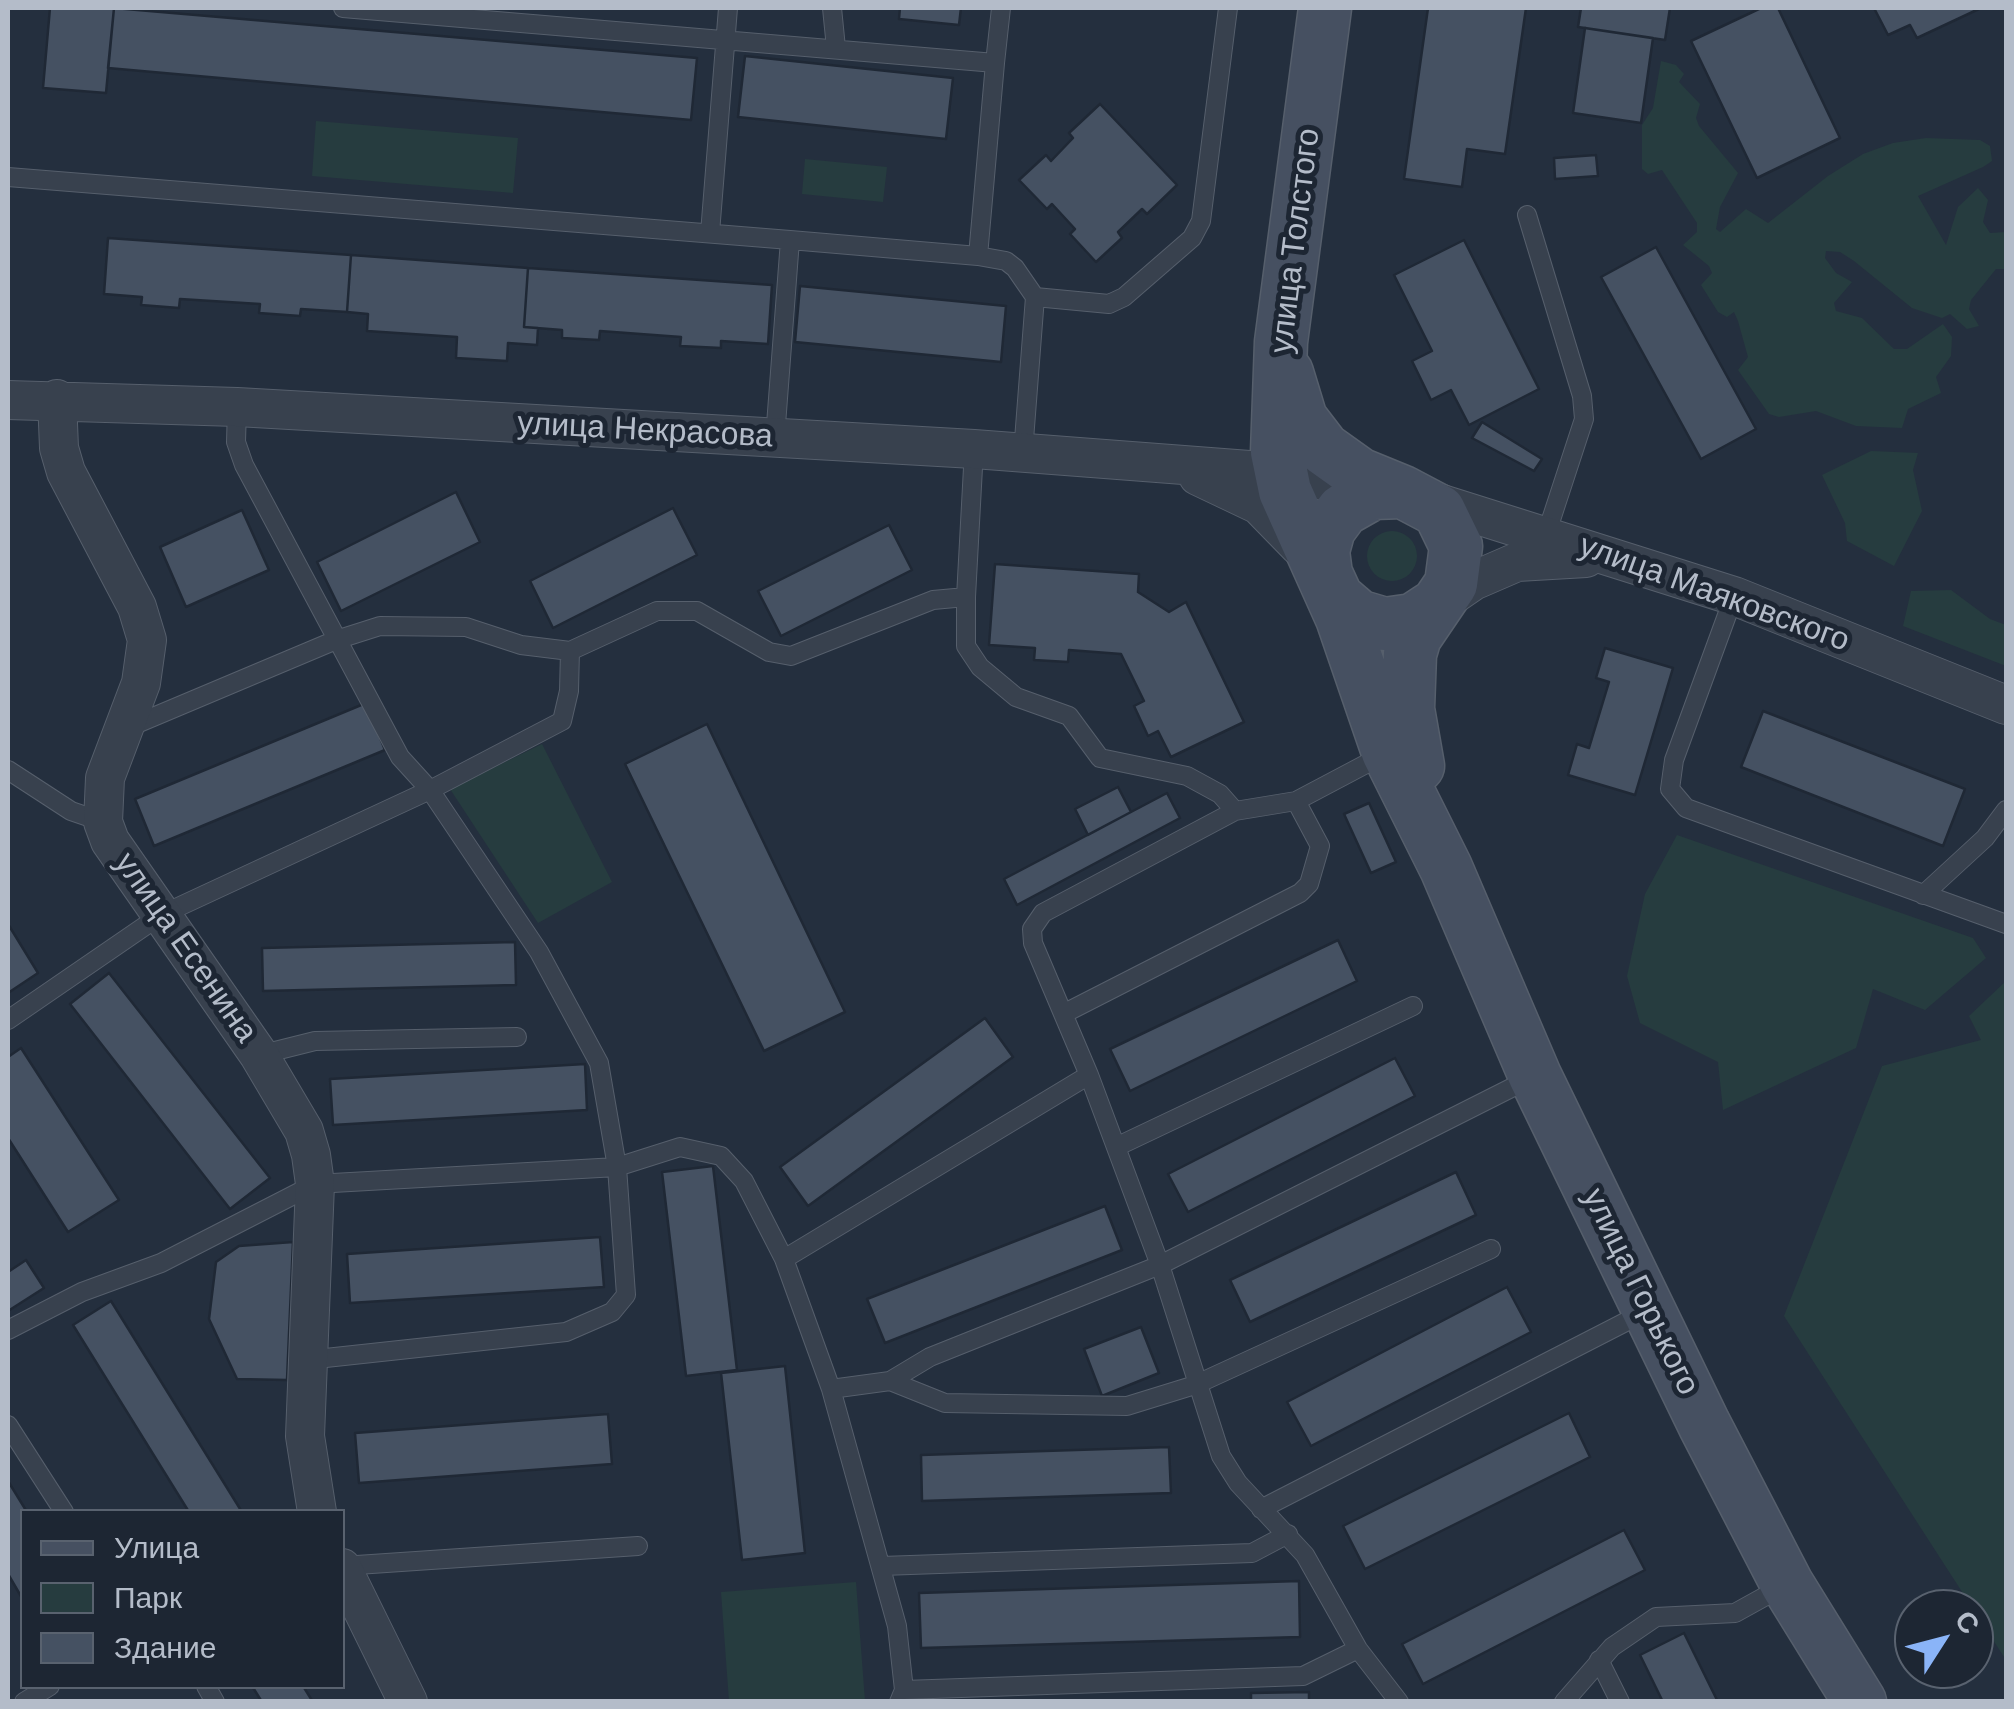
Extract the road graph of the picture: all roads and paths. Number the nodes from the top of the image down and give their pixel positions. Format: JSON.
{"nodes":[{"id":1,"x":343,"y":8,"type":"edge"},
{"id":2,"x":728,"y":8,"type":"edge"},
{"id":3,"x":832,"y":8,"type":"edge"},
{"id":4,"x":1000,"y":8,"type":"edge"},
{"id":5,"x":1228,"y":8,"type":"edge"},
{"id":6,"x":1325,"y":8,"type":"edge"},
{"id":7,"x":407,"y":10,"type":"edge"},
{"id":8,"x":546,"y":16,"type":"edge"},
{"id":9,"x":726,"y":38,"type":"junction"},
{"id":10,"x":836,"y":48,"type":"junction"},
{"id":11,"x":995,"y":63,"type":"junction"},
{"id":12,"x":8,"y":177,"type":"edge"},
{"id":13,"x":1527,"y":215,"type":"dead end"},
{"id":14,"x":710,"y":233,"type":"junction"},
{"id":15,"x":790,"y":240,"type":"junction"},
{"id":16,"x":978,"y":256,"type":"junction"},
{"id":17,"x":1036,"y":298,"type":"junction"},
{"id":18,"x":1281,"y":342,"type":"junction"},
{"id":19,"x":8,"y":400,"type":"edge"},
{"id":20,"x":58,"y":400,"type":"junction"},
{"id":21,"x":237,"y":407,"type":"junction"},
{"id":22,"x":775,"y":438,"type":"junction"},
{"id":23,"x":974,"y":449,"type":"junction"},
{"id":24,"x":1023,"y":454,"type":"junction"},
{"id":25,"x":1173,"y":465,"type":"junction"},
{"id":26,"x":1282,"y":474,"type":"junction"},
{"id":27,"x":1402,"y":493,"type":"junction"},
{"id":28,"x":1546,"y":535,"type":"junction"},
{"id":29,"x":1634,"y":562,"type":"junction"},
{"id":30,"x":1329,"y":586,"type":"junction"},
{"id":31,"x":1734,"y":596,"type":"junction"},
{"id":32,"x":966,"y":598,"type":"junction"},
{"id":33,"x":1436,"y":606,"type":"junction"},
{"id":34,"x":336,"y":640,"type":"junction"},
{"id":35,"x":570,"y":650,"type":"junction"},
{"id":36,"x":2006,"y":705,"type":"edge"},
{"id":37,"x":122,"y":730,"type":"junction"},
{"id":38,"x":1388,"y":752,"type":"junction"},
{"id":39,"x":8,"y":770,"type":"edge"},
{"id":40,"x":430,"y":790,"type":"junction"},
{"id":41,"x":1296,"y":801,"type":"junction"},
{"id":42,"x":2006,"y":810,"type":"edge"},
{"id":43,"x":1235,"y":812,"type":"junction"},
{"id":44,"x":104,"y":822,"type":"junction"},
{"id":45,"x":1446,"y":868,"type":"junction"},
{"id":46,"x":1923,"y":894,"type":"junction"},
{"id":47,"x":162,"y":914,"type":"junction"},
{"id":48,"x":2006,"y":924,"type":"edge"},
{"id":49,"x":1412,"y":1006,"type":"dead end"},
{"id":50,"x":1063,"y":1014,"type":"junction"},
{"id":51,"x":8,"y":1020,"type":"edge"},
{"id":52,"x":517,"y":1037,"type":"dead end"},
{"id":53,"x":259,"y":1055,"type":"junction"},
{"id":54,"x":1090,"y":1076,"type":"junction"},
{"id":55,"x":1534,"y":1076,"type":"junction"},
{"id":56,"x":1116,"y":1147,"type":"junction"},
{"id":57,"x":616,"y":1167,"type":"junction"},
{"id":58,"x":315,"y":1184,"type":"junction"},
{"id":59,"x":1491,"y":1248,"type":"dead end"},
{"id":60,"x":784,"y":1259,"type":"junction"},
{"id":61,"x":1160,"y":1265,"type":"junction"},
{"id":62,"x":1649,"y":1310,"type":"junction"},
{"id":63,"x":8,"y":1330,"type":"edge"},
{"id":64,"x":307,"y":1360,"type":"junction"},
{"id":65,"x":890,"y":1380,"type":"junction"},
{"id":66,"x":1194,"y":1385,"type":"junction"},
{"id":67,"x":831,"y":1389,"type":"junction"},
{"id":68,"x":8,"y":1425,"type":"edge"},
{"id":69,"x":62,"y":1509,"type":"edge"},
{"id":70,"x":317,"y":1509,"type":"edge"},
{"id":71,"x":1261,"y":1509,"type":"junction"},
{"id":72,"x":1288,"y":1534,"type":"junction"},
{"id":73,"x":638,"y":1546,"type":"dead end"},
{"id":74,"x":882,"y":1566,"type":"junction"},
{"id":75,"x":345,"y":1567,"type":"edge"},
{"id":76,"x":345,"y":1573,"type":"edge"},
{"id":77,"x":1787,"y":1584,"type":"junction"},
{"id":78,"x":1358,"y":1649,"type":"junction"},
{"id":79,"x":1599,"y":1660,"type":"junction"},
{"id":80,"x":1178,"y":1682,"type":"junction"},
{"id":81,"x":907,"y":1698,"type":"edge"},
{"id":82,"x":408,"y":1702,"type":"edge"},
{"id":83,"x":1179,"y":1702,"type":"edge"},
{"id":84,"x":1399,"y":1702,"type":"edge"},
{"id":85,"x":1564,"y":1702,"type":"edge"},
{"id":86,"x":1620,"y":1702,"type":"edge"},
{"id":87,"x":1860,"y":1702,"type":"edge"}],
"edges":[{"from":1,"to":7,"type":"lane"},
{"from":2,"to":9,"type":"lane"},
{"from":3,"to":10,"type":"lane"},
{"from":4,"to":11,"type":"lane"},
{"from":5,"to":17,"type":"lane"},
{"from":6,"to":18,"type":"street","name":"улица Толстого"},
{"from":7,"to":8,"type":"lane"},
{"from":8,"to":9,"type":"lane"},
{"from":9,"to":10,"type":"lane"},
{"from":9,"to":14,"type":"lane"},
{"from":10,"to":11,"type":"lane"},
{"from":11,"to":16,"type":"lane"},
{"from":12,"to":14,"type":"lane"},
{"from":13,"to":28,"type":"lane"},
{"from":14,"to":15,"type":"lane"},
{"from":15,"to":16,"type":"lane"},
{"from":15,"to":22,"type":"lane"},
{"from":16,"to":17,"type":"lane"},
{"from":17,"to":24,"type":"lane"},
{"from":18,"to":26,"type":"street","name":"улица Толстого"},
{"from":18,"to":27,"type":"street"},
{"from":19,"to":20,"type":"street","name":"улица Некрасова"},
{"from":20,"to":21,"type":"street","name":"улица Некрасова"},
{"from":20,"to":37,"type":"street","name":"улица Есенина"},
{"from":21,"to":22,"type":"street","name":"улица Некрасова"},
{"from":21,"to":34,"type":"lane"},
{"from":22,"to":23,"type":"street","name":"улица Некрасова"},
{"from":23,"to":24,"type":"street","name":"улица Некрасова"},
{"from":23,"to":32,"type":"lane"},
{"from":24,"to":25,"type":"street","name":"улица Некрасова"},
{"from":25,"to":26,"type":"street","name":"улица Некрасова"},
{"from":25,"to":30,"type":"street"},
{"from":26,"to":27,"type":"street","name":"улица Маяковского"},
{"from":26,"to":30,"type":"street","name":"улица Толстого"},
{"from":27,"to":28,"type":"street","name":"улица Маяковского"},
{"from":27,"to":30,"type":"street"},
{"from":27,"to":33,"type":"street"},
{"from":28,"to":29,"type":"street","name":"улица Маяковского"},
{"from":29,"to":31,"type":"street","name":"улица Маяковского"},
{"from":29,"to":33,"type":"street"},
{"from":30,"to":33,"type":"street"},
{"from":30,"to":38,"type":"street","name":"улица Горького"},
{"from":31,"to":36,"type":"street","name":"улица Маяковского"},
{"from":31,"to":46,"type":"lane"},
{"from":32,"to":35,"type":"lane"},
{"from":32,"to":43,"type":"lane"},
{"from":33,"to":45,"type":"street","name":"улица Горького"},
{"from":34,"to":35,"type":"lane"},
{"from":34,"to":37,"type":"lane"},
{"from":34,"to":40,"type":"lane"},
{"from":35,"to":40,"type":"lane"},
{"from":37,"to":44,"type":"street","name":"улица Есенина"},
{"from":38,"to":41,"type":"lane"},
{"from":38,"to":45,"type":"street","name":"улица Горького"},
{"from":39,"to":44,"type":"lane"},
{"from":40,"to":47,"type":"lane"},
{"from":40,"to":57,"type":"lane"},
{"from":41,"to":43,"type":"lane"},
{"from":41,"to":50,"type":"lane"},
{"from":42,"to":46,"type":"lane"},
{"from":43,"to":50,"type":"lane"},
{"from":44,"to":47,"type":"street","name":"улица Есенина"},
{"from":45,"to":55,"type":"street","name":"улица Горького"},
{"from":46,"to":48,"type":"lane"},
{"from":47,"to":51,"type":"lane"},
{"from":47,"to":53,"type":"street","name":"улица Есенина"},
{"from":49,"to":56,"type":"lane"},
{"from":50,"to":54,"type":"lane"},
{"from":52,"to":53,"type":"lane"},
{"from":53,"to":58,"type":"street","name":"улица Есенина"},
{"from":54,"to":56,"type":"lane"},
{"from":54,"to":60,"type":"lane"},
{"from":55,"to":61,"type":"lane"},
{"from":55,"to":62,"type":"street","name":"улица Горького"},
{"from":56,"to":61,"type":"lane"},
{"from":57,"to":58,"type":"lane"},
{"from":57,"to":60,"type":"lane"},
{"from":57,"to":64,"type":"lane"},
{"from":58,"to":63,"type":"lane"},
{"from":58,"to":64,"type":"street","name":"улица Есенина"},
{"from":59,"to":66,"type":"lane"},
{"from":60,"to":67,"type":"lane"},
{"from":61,"to":65,"type":"lane"},
{"from":61,"to":66,"type":"lane"},
{"from":62,"to":71,"type":"lane"},
{"from":62,"to":77,"type":"street","name":"улица Горького"},
{"from":64,"to":70,"type":"street","name":"улица Есенина"},
{"from":65,"to":66,"type":"lane"},
{"from":65,"to":67,"type":"lane"},
{"from":66,"to":71,"type":"lane"},
{"from":67,"to":74,"type":"lane"},
{"from":68,"to":69,"type":"lane"},
{"from":71,"to":72,"type":"lane"},
{"from":72,"to":74,"type":"lane"},
{"from":72,"to":78,"type":"lane"},
{"from":73,"to":75,"type":"lane"},
{"from":74,"to":81,"type":"lane"},
{"from":76,"to":82,"type":"street"},
{"from":77,"to":79,"type":"lane"},
{"from":77,"to":87,"type":"street","name":"улица Горького"},
{"from":78,"to":80,"type":"lane"},
{"from":78,"to":84,"type":"lane"},
{"from":79,"to":85,"type":"lane"},
{"from":79,"to":86,"type":"lane"},
{"from":80,"to":81,"type":"lane"},
{"from":80,"to":83,"type":"lane"}]}
